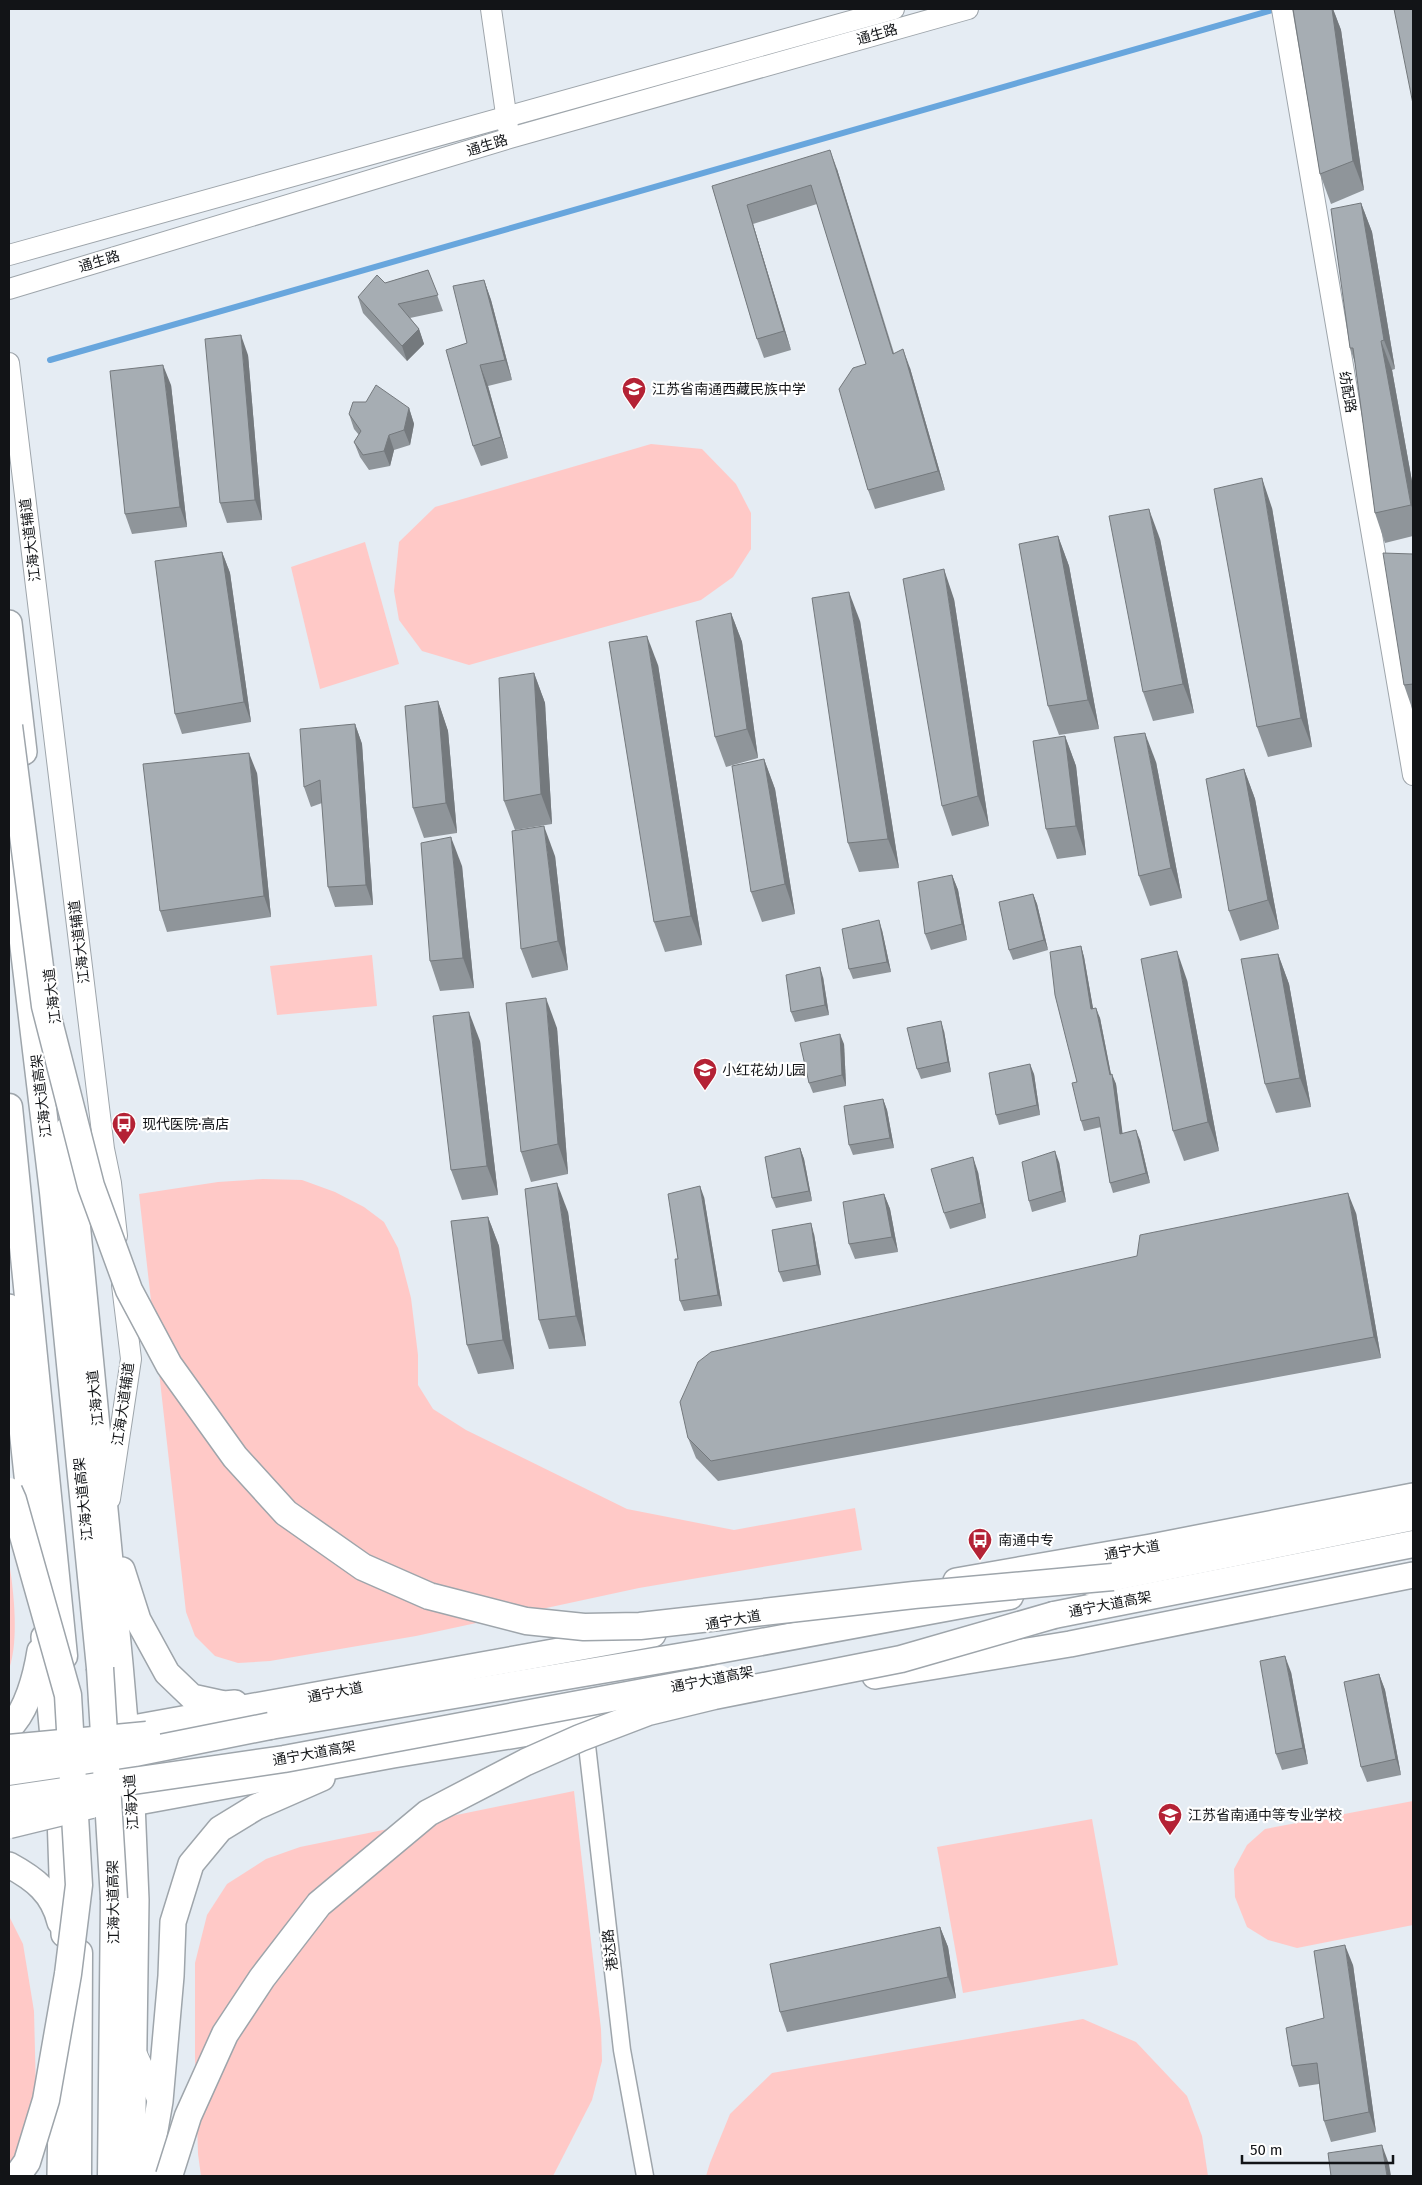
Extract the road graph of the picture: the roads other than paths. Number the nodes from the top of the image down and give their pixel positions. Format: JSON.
{"nodes":[{"id":1,"x":491,"y":9,"type":"edge"},
{"id":2,"x":894,"y":9,"type":"edge"},
{"id":3,"x":968,"y":9,"type":"edge"},
{"id":4,"x":1282,"y":9,"type":"edge"},
{"id":5,"x":505,"y":116,"type":"junction"},
{"id":6,"x":510,"y":138,"type":"junction"},
{"id":7,"x":9,"y":255,"type":"edge"},
{"id":8,"x":9,"y":289,"type":"edge"},
{"id":9,"x":9,"y":363,"type":"edge"},
{"id":10,"x":9,"y":623,"type":"edge"},
{"id":11,"x":9,"y":726,"type":"edge"},
{"id":12,"x":1413,"y":775,"type":"edge"},
{"id":13,"x":9,"y":824,"type":"edge"},
{"id":14,"x":9,"y":1107,"type":"edge"},
{"id":15,"x":9,"y":1307,"type":"edge"},
{"id":16,"x":9,"y":1491,"type":"edge"},
{"id":17,"x":1413,"y":1496,"type":"edge"},
{"id":18,"x":1413,"y":1517,"type":"edge"},
{"id":19,"x":106,"y":1520,"type":"junction"},
{"id":20,"x":1413,"y":1544,"type":"edge"},
{"id":21,"x":1413,"y":1575,"type":"edge"},
{"id":22,"x":1113,"y":1578,"type":"junction"},
{"id":23,"x":1054,"y":1615,"type":"junction"},
{"id":24,"x":44,"y":1632,"type":"junction"},
{"id":25,"x":68,"y":1695,"type":"junction"},
{"id":26,"x":283,"y":1702,"type":"junction"},
{"id":27,"x":585,"y":1723,"type":"junction"},
{"id":28,"x":270,"y":1726,"type":"junction"},
{"id":29,"x":9,"y":1728,"type":"edge"},
{"id":30,"x":126,"y":1730,"type":"junction"},
{"id":31,"x":53,"y":1742,"type":"junction"},
{"id":32,"x":9,"y":1748,"type":"edge"},
{"id":33,"x":393,"y":1755,"type":"junction"},
{"id":34,"x":284,"y":1759,"type":"junction"},
{"id":35,"x":9,"y":1772,"type":"edge"},
{"id":36,"x":9,"y":1799,"type":"edge"},
{"id":37,"x":132,"y":1803,"type":"junction"},
{"id":38,"x":60,"y":1815,"type":"junction"},
{"id":39,"x":9,"y":1825,"type":"edge"},
{"id":40,"x":9,"y":1865,"type":"edge"},
{"id":41,"x":79,"y":1885,"type":"junction"},
{"id":42,"x":64,"y":1936,"type":"junction"},
{"id":43,"x":134,"y":2048,"type":"junction"},
{"id":44,"x":160,"y":2101,"type":"junction"},
{"id":45,"x":17,"y":2176,"type":"edge"},
{"id":46,"x":60,"y":2176,"type":"edge"},
{"id":47,"x":78,"y":2176,"type":"edge"},
{"id":48,"x":111,"y":2176,"type":"edge"},
{"id":49,"x":132,"y":2176,"type":"edge"},
{"id":50,"x":147,"y":2176,"type":"edge"},
{"id":51,"x":168,"y":2176,"type":"edge"},
{"id":52,"x":646,"y":2176,"type":"edge"}],
"edges":[{"from":1,"to":5,"type":"street"},
{"from":2,"to":5,"type":"street","name":"通生路"},
{"from":3,"to":6,"type":"street","name":"通生路"},
{"from":4,"to":12,"type":"street","name":"纺配路"},
{"from":5,"to":6,"type":"street"},
{"from":5,"to":7,"type":"street","name":"通生路"},
{"from":6,"to":8,"type":"street","name":"通生路"},
{"from":9,"to":19,"type":"street","name":"江海大道辅道"},
{"from":10,"to":19,"type":"main road","name":"江海大道"},
{"from":11,"to":22,"type":"highway","bridge":true},
{"from":13,"to":48,"type":"highway","name":"江海大道高架","bridge":true},
{"from":14,"to":25,"type":"highway","bridge":true},
{"from":15,"to":24,"type":"main road"},
{"from":16,"to":25,"type":"highway","bridge":true},
{"from":17,"to":26,"type":"main road","name":"通宁大道"},
{"from":18,"to":22,"type":"highway","name":"通宁大道高架"},
{"from":19,"to":26,"type":"main road"},
{"from":19,"to":30,"type":"main road","name":"江海大道"},
{"from":20,"to":23,"type":"highway","name":"通宁大道高架"},
{"from":21,"to":27,"type":"main road"},
{"from":22,"to":28,"type":"highway","name":"通宁大道高架","bridge":true},
{"from":23,"to":34,"type":"highway","name":"通宁大道高架","bridge":true},
{"from":23,"to":51,"type":"highway","bridge":true},
{"from":24,"to":29,"type":"main road"},
{"from":24,"to":31,"type":"main road"},
{"from":25,"to":41,"type":"highway","bridge":true},
{"from":26,"to":30,"type":"main road","name":"通宁大道"},
{"from":27,"to":33,"type":"main road"},
{"from":27,"to":52,"type":"street","name":"港达路"},
{"from":28,"to":32,"type":"highway","bridge":true},
{"from":28,"to":35,"type":"highway","name":"通宁大道高架","bridge":true},
{"from":30,"to":31,"type":"main road","name":"通宁大道"},
{"from":30,"to":37,"type":"main road","name":"江海大道"},
{"from":31,"to":38,"type":"main road"},
{"from":33,"to":37,"type":"main road"},
{"from":33,"to":44,"type":"main road"},
{"from":34,"to":36,"type":"highway","name":"通宁大道高架","bridge":true},
{"from":34,"to":39,"type":"highway","bridge":true},
{"from":37,"to":38,"type":"main road"},
{"from":37,"to":43,"type":"main road","name":"江海大道"},
{"from":38,"to":42,"type":"main road"},
{"from":40,"to":42,"type":"main road"},
{"from":41,"to":45,"type":"highway","bridge":true},
{"from":41,"to":47,"type":"highway","bridge":true},
{"from":42,"to":46,"type":"main road"},
{"from":43,"to":44,"type":"street"},
{"from":43,"to":49,"type":"main road","name":"江海大道"},
{"from":44,"to":50,"type":"main road"},
{"from":44,"to":51,"type":"street"}]}
